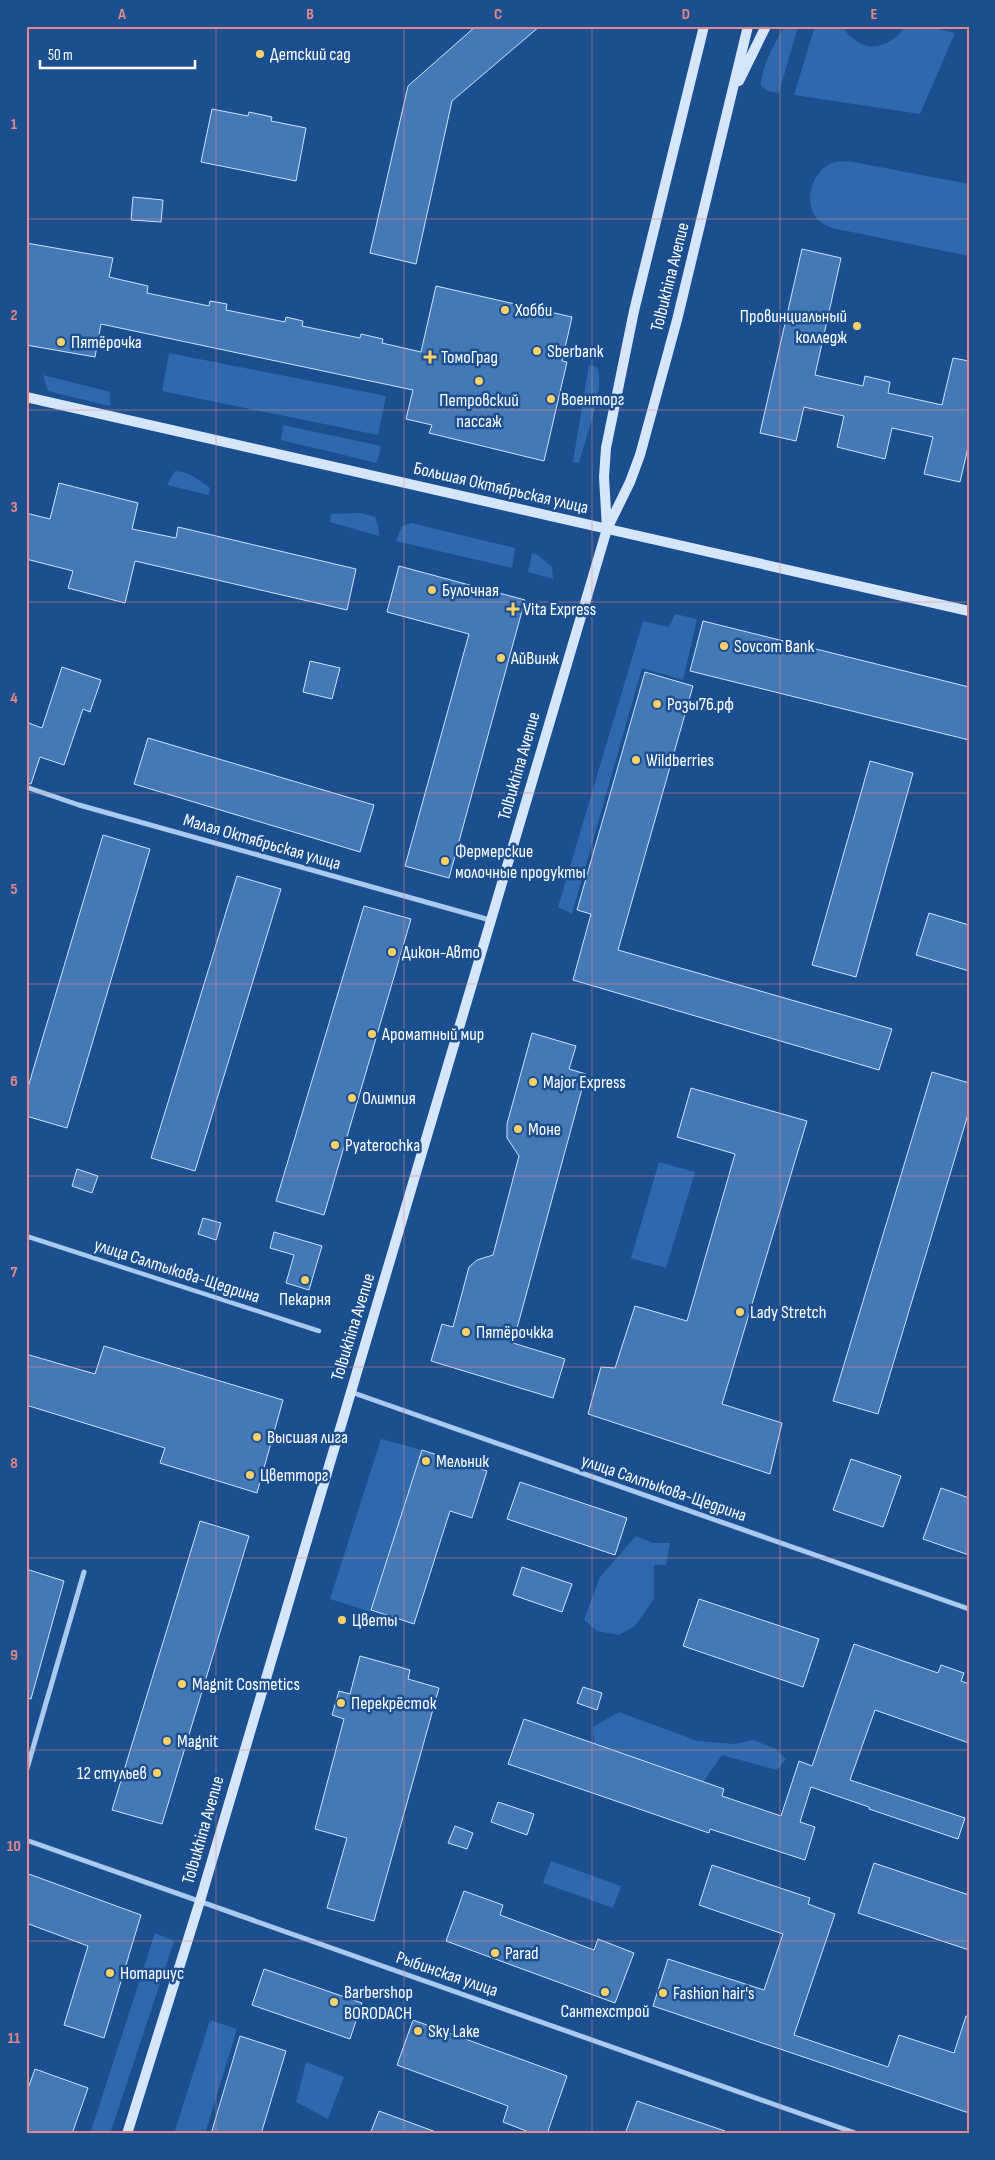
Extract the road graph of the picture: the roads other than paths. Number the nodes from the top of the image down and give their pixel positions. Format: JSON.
{"nodes":[{"id":1,"x":704,"y":26,"type":"edge"},
{"id":2,"x":748,"y":26,"type":"edge"},
{"id":3,"x":766,"y":26,"type":"edge"},
{"id":4,"x":730,"y":100,"type":"junction"},
{"id":5,"x":26,"y":397,"type":"edge"},
{"id":6,"x":607,"y":528,"type":"junction"},
{"id":7,"x":969,"y":611,"type":"edge"},
{"id":8,"x":26,"y":787,"type":"edge"},
{"id":9,"x":490,"y":920,"type":"junction"},
{"id":10,"x":26,"y":1236,"type":"edge"},
{"id":11,"x":319,"y":1331,"type":"dead end"},
{"id":12,"x":350,"y":1392,"type":"junction"},
{"id":13,"x":84,"y":1572,"type":"dead end"},
{"id":14,"x":969,"y":1609,"type":"edge"},
{"id":15,"x":26,"y":1772,"type":"edge"},
{"id":16,"x":26,"y":1840,"type":"edge"},
{"id":17,"x":200,"y":1901,"type":"junction"},
{"id":18,"x":127,"y":2134,"type":"edge"},
{"id":19,"x":858,"y":2134,"type":"edge"}],
"edges":[{"from":1,"to":6,"type":"main road","name":"Tolbukhina Avenue"},
{"from":2,"to":4,"type":"main road","name":"Tolbukhina Avenue"},
{"from":3,"to":4,"type":"main road"},
{"from":4,"to":6,"type":"main road","name":"Tolbukhina Avenue"},
{"from":5,"to":6,"type":"main road","name":"Большая Октябрьская улица"},
{"from":6,"to":7,"type":"main road","name":"Большая Октябрьская улица"},
{"from":6,"to":9,"type":"main road","name":"Tolbukhina Avenue"},
{"from":8,"to":9,"type":"street","name":"Малая Октябрьская улица"},
{"from":9,"to":12,"type":"main road","name":"Tolbukhina Avenue"},
{"from":10,"to":11,"type":"street","name":"улица Салтыкова-Щедрина"},
{"from":12,"to":14,"type":"street","name":"улица Салтыкова-Щедрина"},
{"from":12,"to":17,"type":"main road","name":"Tolbukhina Avenue"},
{"from":13,"to":15,"type":"street"},
{"from":16,"to":17,"type":"street","name":"Рыбинская улица"},
{"from":17,"to":18,"type":"main road","name":"Tolbukhina Avenue"},
{"from":17,"to":19,"type":"street","name":"Рыбинская улица"}]}
